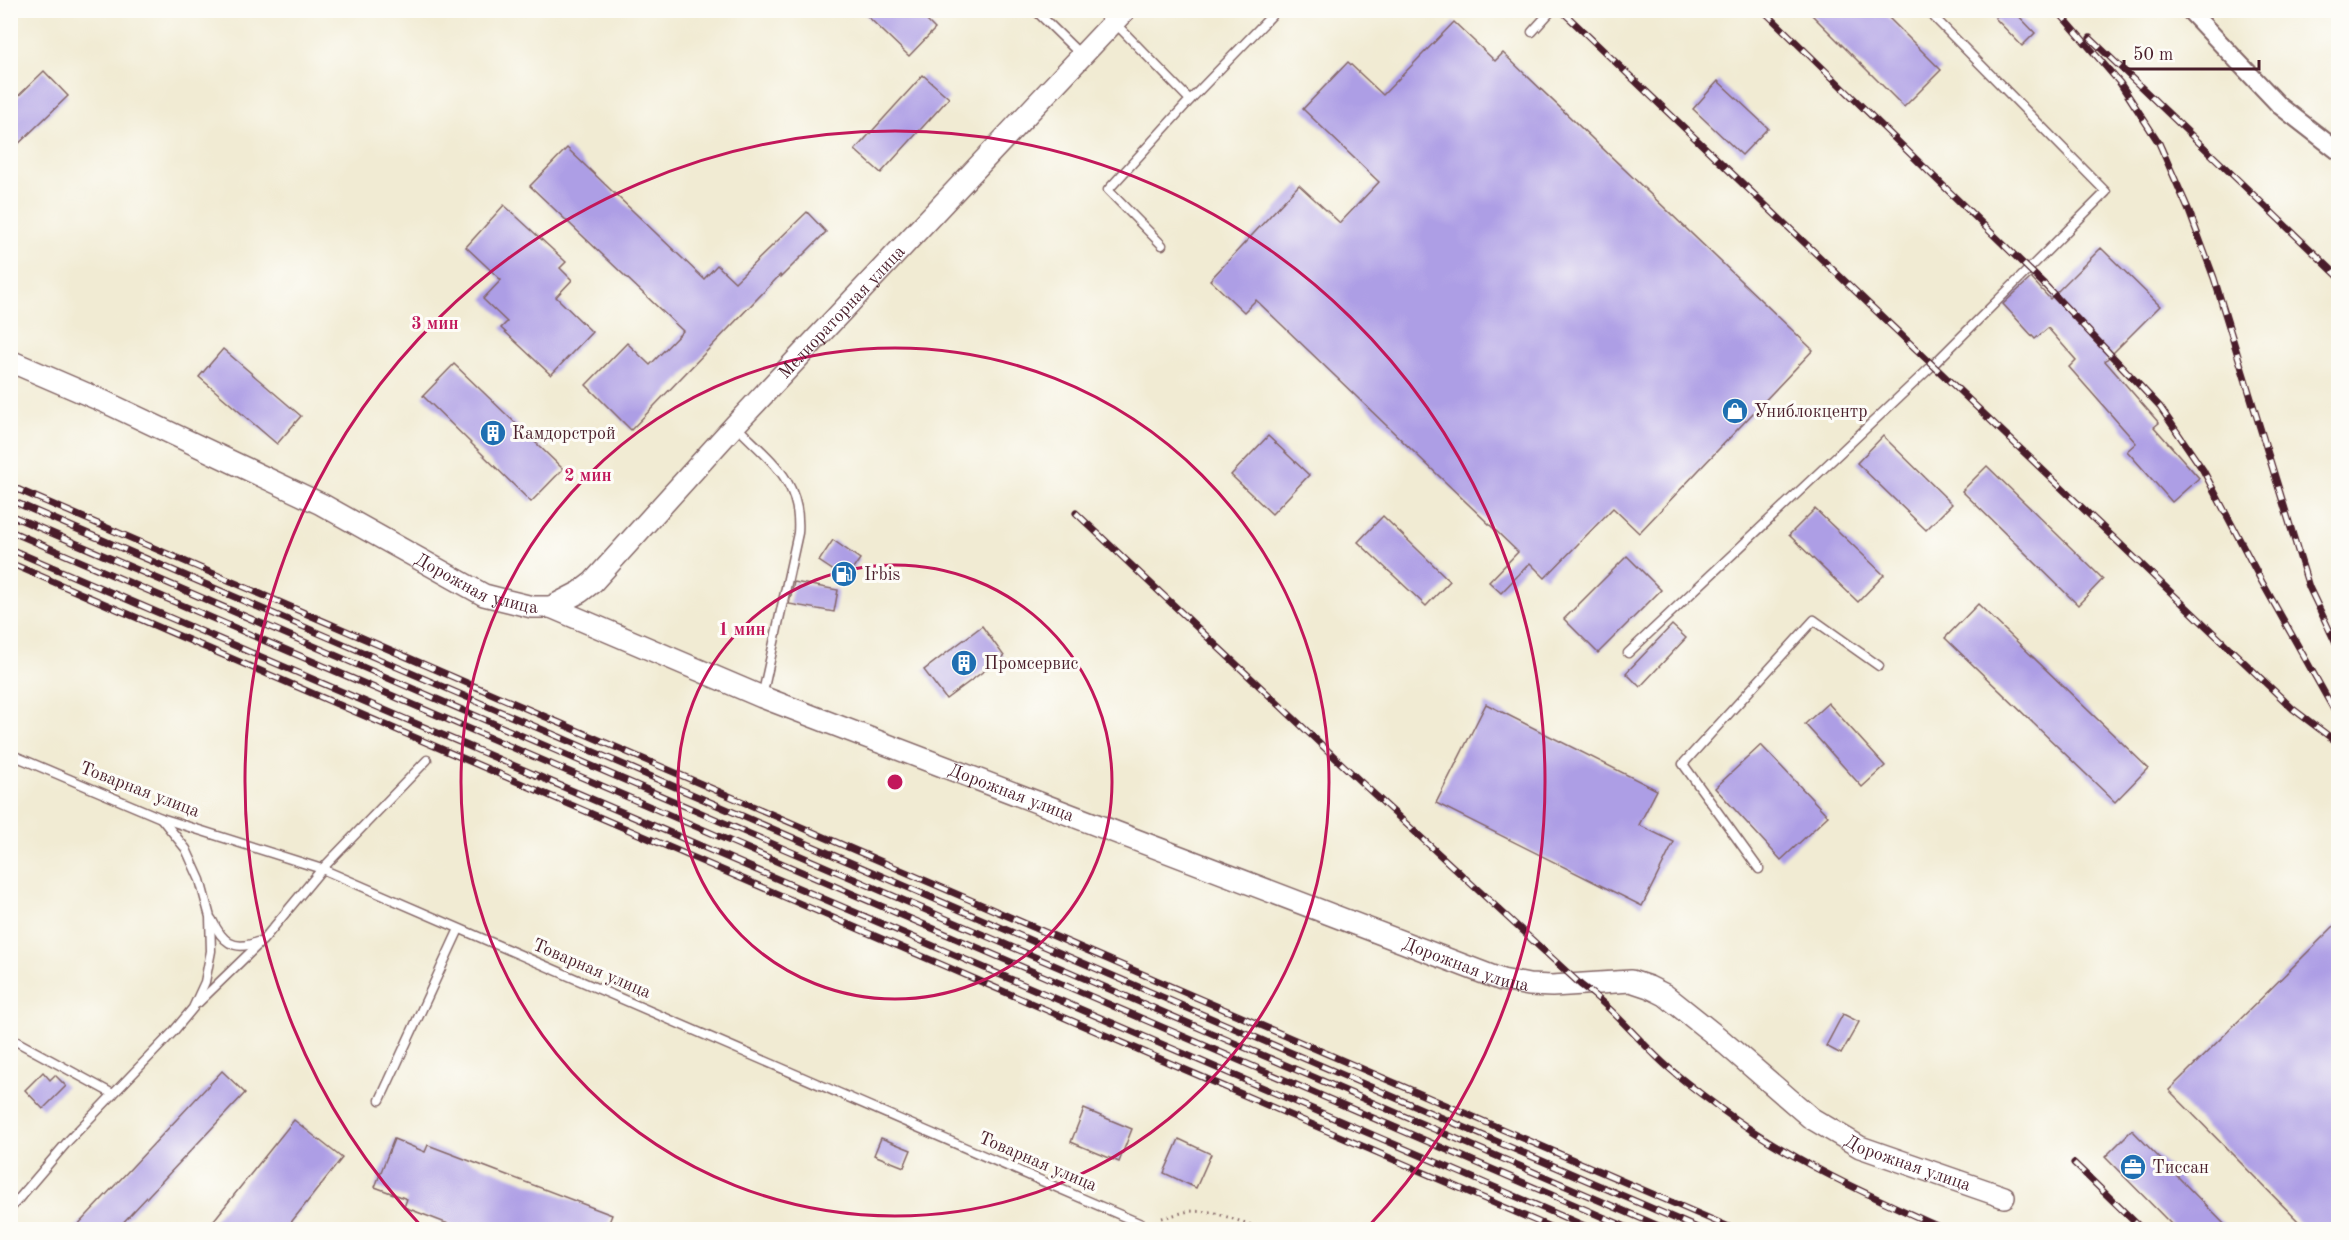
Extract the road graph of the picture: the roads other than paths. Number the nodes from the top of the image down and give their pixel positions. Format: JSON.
{"nodes":[{"id":1,"x":1035,"y":10,"type":"edge"},
{"id":2,"x":1277,"y":10,"type":"edge"},
{"id":3,"x":1552,"y":10,"type":"edge"},
{"id":4,"x":1927,"y":10,"type":"edge"},
{"id":5,"x":2189,"y":10,"type":"edge"},
{"id":6,"x":1119,"y":16,"type":"edge"},
{"id":7,"x":1532,"y":32,"type":"dead end"},
{"id":8,"x":1082,"y":56,"type":"junction"},
{"id":9,"x":1190,"y":100,"type":"junction"},
{"id":10,"x":2338,"y":151,"type":"edge"},
{"id":11,"x":1162,"y":245,"type":"dead end"},
{"id":12,"x":10,"y":361,"type":"edge"},
{"id":13,"x":735,"y":425,"type":"junction"},
{"id":14,"x":551,"y":607,"type":"junction"},
{"id":15,"x":1628,"y":652,"type":"dead end"},
{"id":16,"x":1879,"y":666,"type":"dead end"},
{"id":17,"x":762,"y":697,"type":"junction"},
{"id":18,"x":10,"y":754,"type":"edge"},
{"id":19,"x":427,"y":760,"type":"dead end"},
{"id":20,"x":161,"y":818,"type":"junction"},
{"id":21,"x":1759,"y":869,"type":"dead end"},
{"id":22,"x":322,"y":870,"type":"junction"},
{"id":23,"x":210,"y":917,"type":"junction"},
{"id":24,"x":459,"y":929,"type":"junction"},
{"id":25,"x":263,"y":940,"type":"junction"},
{"id":26,"x":193,"y":1008,"type":"junction"},
{"id":27,"x":10,"y":1038,"type":"edge"},
{"id":28,"x":113,"y":1094,"type":"junction"},
{"id":29,"x":380,"y":1101,"type":"dead end"},
{"id":30,"x":2004,"y":1197,"type":"dead end"},
{"id":31,"x":10,"y":1209,"type":"edge"},
{"id":32,"x":1155,"y":1230,"type":"edge"}],
"edges":[{"from":1,"to":8,"type":"lane"},
{"from":2,"to":9,"type":"lane"},
{"from":3,"to":7,"type":"lane"},
{"from":4,"to":15,"type":"lane"},
{"from":5,"to":10,"type":"street"},
{"from":6,"to":8,"type":"street","name":"Мелиораторная улица"},
{"from":6,"to":9,"type":"lane"},
{"from":8,"to":13,"type":"street","name":"Мелиораторная улица"},
{"from":9,"to":11,"type":"lane"},
{"from":12,"to":14,"type":"street","name":"Дорожная улица"},
{"from":13,"to":14,"type":"street","name":"Мелиораторная улица"},
{"from":13,"to":17,"type":"lane"},
{"from":14,"to":17,"type":"street","name":"Дорожная улица"},
{"from":16,"to":21,"type":"lane"},
{"from":17,"to":30,"type":"street","name":"Дорожная улица"},
{"from":18,"to":20,"type":"lane","name":"Товарная улица"},
{"from":19,"to":22,"type":"lane"},
{"from":20,"to":22,"type":"lane","name":"Товарная улица"},
{"from":20,"to":23,"type":"lane"},
{"from":22,"to":24,"type":"lane","name":"Товарная улица"},
{"from":22,"to":25,"type":"lane"},
{"from":23,"to":25,"type":"lane"},
{"from":23,"to":26,"type":"lane"},
{"from":24,"to":29,"type":"lane"},
{"from":24,"to":32,"type":"lane","name":"Товарная улица"},
{"from":25,"to":26,"type":"lane"},
{"from":26,"to":28,"type":"lane"},
{"from":27,"to":28,"type":"lane"},
{"from":28,"to":31,"type":"lane"}]}
